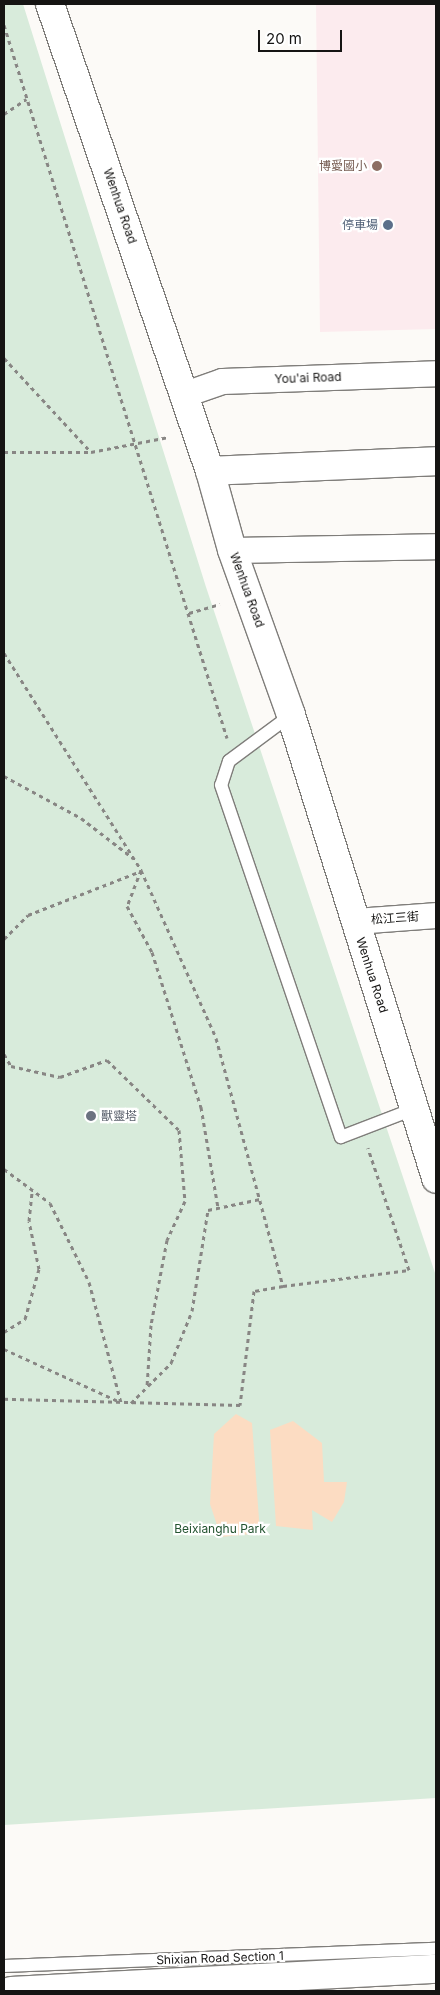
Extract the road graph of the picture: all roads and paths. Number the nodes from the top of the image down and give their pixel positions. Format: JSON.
{"nodes":[{"id":1,"x":50,"y":4,"type":"edge"},
{"id":2,"x":4,"y":24,"type":"edge"},
{"id":3,"x":26,"y":99,"type":"junction"},
{"id":4,"x":4,"y":114,"type":"edge"},
{"id":5,"x":4,"y":358,"type":"edge"},
{"id":6,"x":436,"y":373,"type":"edge"},
{"id":7,"x":182,"y":395,"type":"junction"},
{"id":8,"x":196,"y":432,"type":"junction"},
{"id":9,"x":133,"y":444,"type":"junction"},
{"id":10,"x":4,"y":452,"type":"edge"},
{"id":11,"x":91,"y":452,"type":"junction"},
{"id":12,"x":436,"y":461,"type":"edge"},
{"id":13,"x":210,"y":471,"type":"junction"},
{"id":14,"x":436,"y":546,"type":"edge"},
{"id":15,"x":232,"y":550,"type":"junction"},
{"id":16,"x":220,"y":604,"type":"dead end"},
{"id":17,"x":189,"y":614,"type":"junction"},
{"id":18,"x":4,"y":653,"type":"edge"},
{"id":19,"x":292,"y":716,"type":"junction"},
{"id":20,"x":229,"y":761,"type":"junction"},
{"id":21,"x":4,"y":776,"type":"edge"},
{"id":22,"x":135,"y":860,"type":"junction"},
{"id":23,"x":141,"y":870,"type":"junction"},
{"id":24,"x":436,"y":915,"type":"edge"},
{"id":25,"x":354,"y":921,"type":"junction"},
{"id":26,"x":4,"y":939,"type":"edge"},
{"id":27,"x":4,"y":1054,"type":"edge"},
{"id":28,"x":424,"y":1118,"type":"edge"},
{"id":29,"x":362,"y":1128,"type":"junction"},
{"id":30,"x":4,"y":1169,"type":"edge"},
{"id":31,"x":436,"y":1179,"type":"edge"},
{"id":32,"x":32,"y":1190,"type":"junction"},
{"id":33,"x":260,"y":1199,"type":"junction"},
{"id":34,"x":218,"y":1208,"type":"junction"},
{"id":35,"x":283,"y":1286,"type":"junction"},
{"id":36,"x":4,"y":1332,"type":"edge"},
{"id":37,"x":4,"y":1349,"type":"edge"},
{"id":38,"x":147,"y":1387,"type":"junction"},
{"id":39,"x":4,"y":1399,"type":"edge"},
{"id":40,"x":121,"y":1402,"type":"junction"},
{"id":41,"x":131,"y":1402,"type":"junction"},
{"id":42,"x":436,"y":1949,"type":"edge"},
{"id":43,"x":4,"y":1966,"type":"edge"},
{"id":44,"x":436,"y":1969,"type":"edge"},
{"id":45,"x":11,"y":1991,"type":"edge"}],
"edges":[{"from":1,"to":7,"type":"street","name":"Wenhua Road"},
{"from":2,"to":3,"type":"path"},
{"from":3,"to":4,"type":"path"},
{"from":3,"to":9,"type":"path"},
{"from":5,"to":11,"type":"path"},
{"from":6,"to":7,"type":"street","name":"You'ai Road"},
{"from":7,"to":8,"type":"street","name":"Wenhua Road"},
{"from":8,"to":9,"type":"path"},
{"from":8,"to":13,"type":"street","name":"Wenhua Road"},
{"from":9,"to":11,"type":"path"},
{"from":9,"to":17,"type":"path"},
{"from":10,"to":11,"type":"path"},
{"from":12,"to":13,"type":"street"},
{"from":13,"to":15,"type":"street","name":"Wenhua Road"},
{"from":14,"to":15,"type":"street"},
{"from":15,"to":19,"type":"street","name":"Wenhua Road"},
{"from":16,"to":17,"type":"path"},
{"from":17,"to":20,"type":"path"},
{"from":18,"to":22,"type":"path"},
{"from":19,"to":20,"type":"lane"},
{"from":19,"to":25,"type":"street","name":"Wenhua Road"},
{"from":20,"to":29,"type":"lane"},
{"from":21,"to":22,"type":"path"},
{"from":22,"to":23,"type":"path"},
{"from":23,"to":26,"type":"path"},
{"from":23,"to":33,"type":"path"},
{"from":23,"to":34,"type":"path"},
{"from":24,"to":25,"type":"street","name":"松江三街"},
{"from":25,"to":28,"type":"street","name":"Wenhua Road"},
{"from":27,"to":38,"type":"path"},
{"from":28,"to":29,"type":"lane"},
{"from":28,"to":31,"type":"street","name":"Wenhua Road"},
{"from":29,"to":35,"type":"path"},
{"from":30,"to":32,"type":"path"},
{"from":32,"to":36,"type":"path"},
{"from":32,"to":40,"type":"path"},
{"from":33,"to":34,"type":"path"},
{"from":33,"to":35,"type":"path"},
{"from":34,"to":38,"type":"path"},
{"from":35,"to":41,"type":"path"},
{"from":37,"to":40,"type":"path"},
{"from":38,"to":41,"type":"path"},
{"from":39,"to":40,"type":"path"},
{"from":40,"to":41,"type":"path"},
{"from":42,"to":43,"type":"lane","name":"Shixian Road Section 1"},
{"from":44,"to":45,"type":"street","name":"Shixian Road Section 1"}]}
